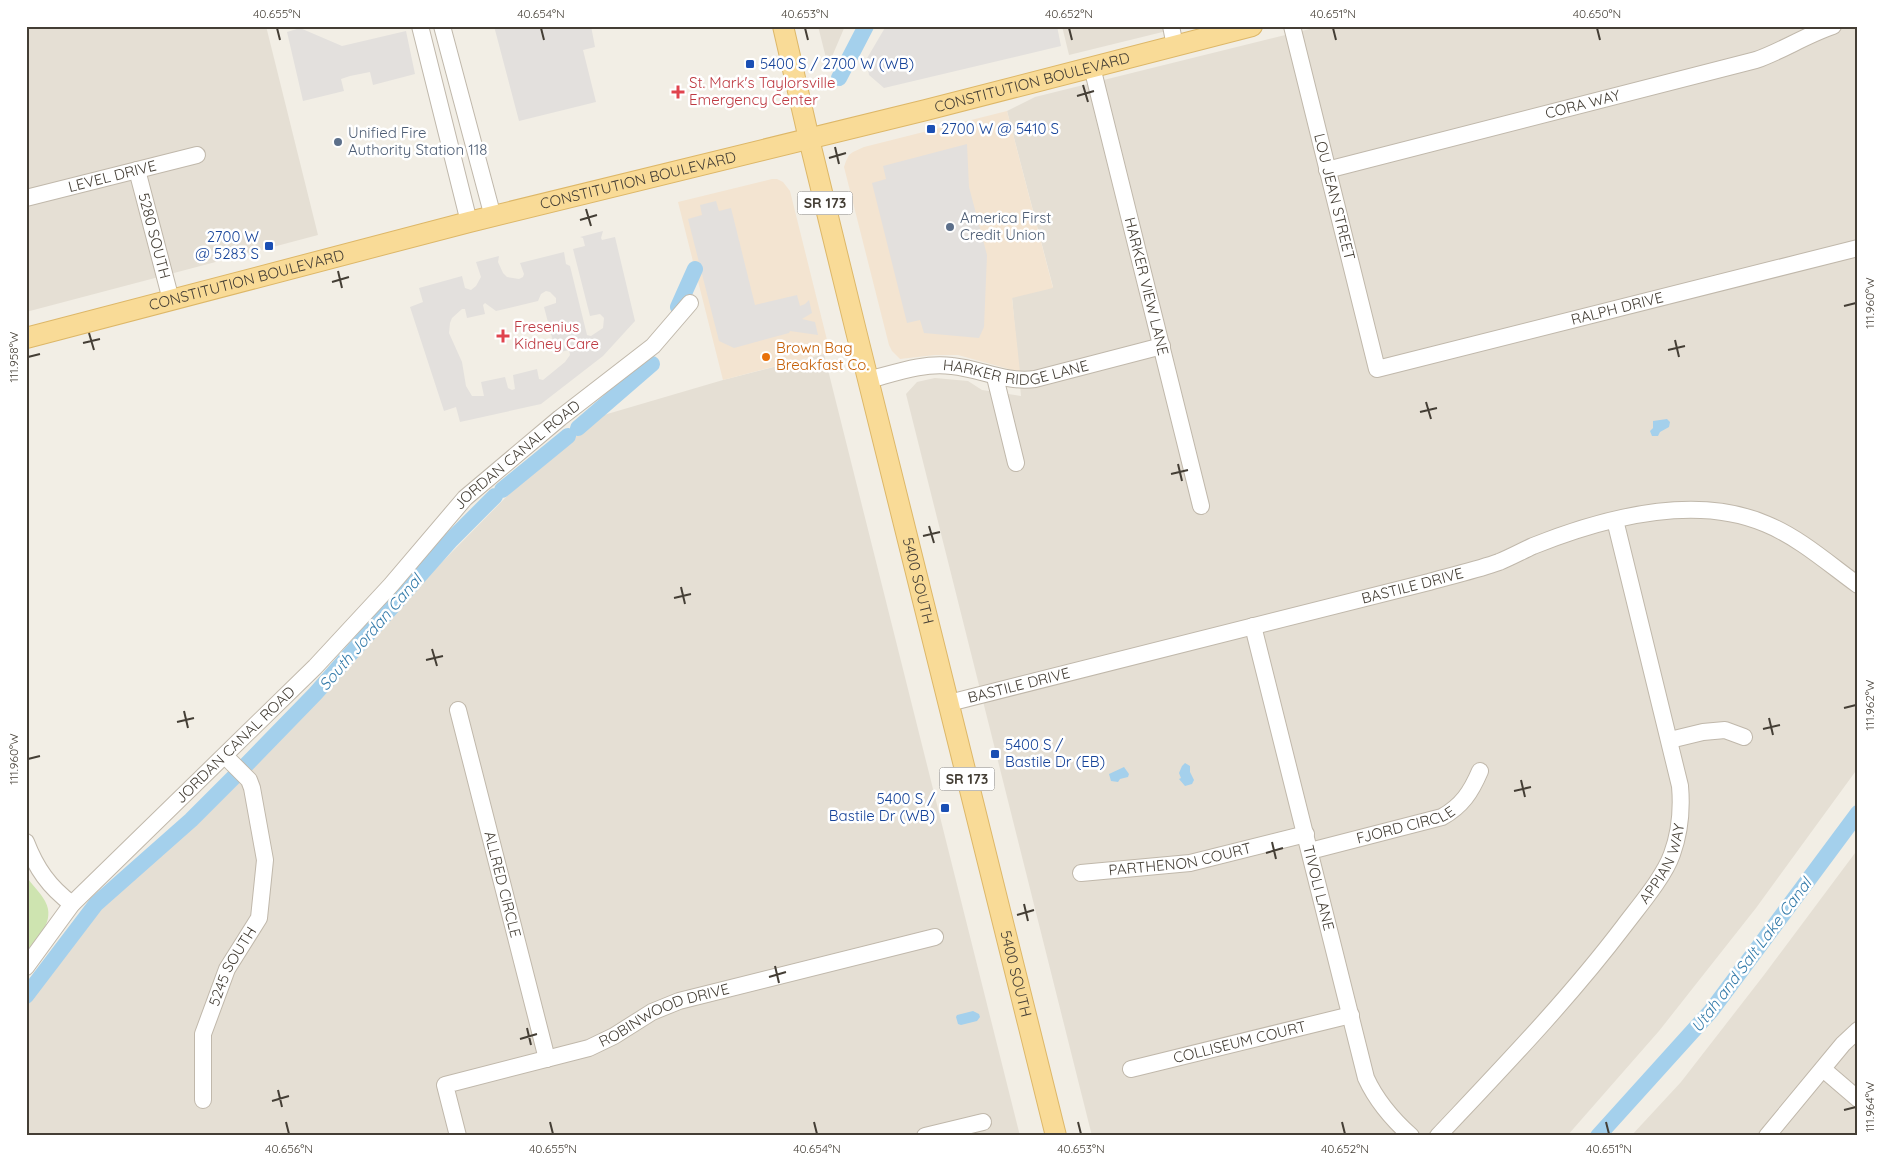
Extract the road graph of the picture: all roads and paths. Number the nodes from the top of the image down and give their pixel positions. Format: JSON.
{"nodes":[{"id":1,"x":420,"y":26,"type":"edge"},
{"id":2,"x":442,"y":26,"type":"edge"},
{"id":3,"x":783,"y":26,"type":"edge"},
{"id":4,"x":1171,"y":26,"type":"edge"},
{"id":5,"x":1252,"y":26,"type":"edge"},
{"id":6,"x":1292,"y":26,"type":"edge"},
{"id":7,"x":1833,"y":26,"type":"edge"},
{"id":8,"x":1176,"y":46,"type":"junction"},
{"id":9,"x":1092,"y":67,"type":"junction"},
{"id":10,"x":809,"y":139,"type":"junction"},
{"id":11,"x":197,"y":155,"type":"dead end"},
{"id":12,"x":137,"y":170,"type":"junction"},
{"id":13,"x":1327,"y":170,"type":"junction"},
{"id":14,"x":26,"y":198,"type":"edge"},
{"id":15,"x":493,"y":217,"type":"junction"},
{"id":16,"x":469,"y":222,"type":"junction"},
{"id":17,"x":1858,"y":248,"type":"edge"},
{"id":18,"x":171,"y":300,"type":"junction"},
{"id":19,"x":690,"y":303,"type":"dead end"},
{"id":20,"x":26,"y":338,"type":"edge"},
{"id":21,"x":1162,"y":346,"type":"junction"},
{"id":22,"x":1377,"y":369,"type":"joint"},
{"id":23,"x":995,"y":376,"type":"junction"},
{"id":24,"x":868,"y":380,"type":"junction"},
{"id":25,"x":1016,"y":463,"type":"dead end"},
{"id":26,"x":1202,"y":506,"type":"dead end"},
{"id":27,"x":1615,"y":520,"type":"junction"},
{"id":28,"x":1857,"y":584,"type":"edge"},
{"id":29,"x":1253,"y":626,"type":"junction"},
{"id":30,"x":949,"y":703,"type":"junction"},
{"id":31,"x":458,"y":710,"type":"dead end"},
{"id":32,"x":1744,"y":737,"type":"dead end"},
{"id":33,"x":1670,"y":740,"type":"junction"},
{"id":34,"x":225,"y":756,"type":"junction"},
{"id":35,"x":1480,"y":771,"type":"dead end"},
{"id":36,"x":1306,"y":834,"type":"junction"},
{"id":37,"x":26,"y":842,"type":"edge"},
{"id":38,"x":1310,"y":851,"type":"junction"},
{"id":39,"x":1081,"y":873,"type":"dead end"},
{"id":40,"x":72,"y":904,"type":"junction"},
{"id":41,"x":935,"y":937,"type":"dead end"},
{"id":42,"x":26,"y":967,"type":"edge"},
{"id":43,"x":1350,"y":1015,"type":"junction"},
{"id":44,"x":1858,"y":1030,"type":"edge"},
{"id":45,"x":547,"y":1059,"type":"junction"},
{"id":46,"x":1131,"y":1069,"type":"dead end"},
{"id":47,"x":1823,"y":1069,"type":"junction"},
{"id":48,"x":1858,"y":1099,"type":"edge"},
{"id":49,"x":203,"y":1100,"type":"dead end"},
{"id":50,"x":983,"y":1122,"type":"dead end"},
{"id":51,"x":458,"y":1136,"type":"edge"},
{"id":52,"x":926,"y":1136,"type":"edge"},
{"id":53,"x":1056,"y":1136,"type":"edge"},
{"id":54,"x":1411,"y":1136,"type":"edge"},
{"id":55,"x":1438,"y":1136,"type":"edge"},
{"id":56,"x":1767,"y":1136,"type":"edge"}],
"edges":[{"from":1,"to":16,"type":"street"},
{"from":2,"to":15,"type":"street"},
{"from":3,"to":10,"type":"main road","name":"5400 SOUTH","number":"SR 173"},
{"from":4,"to":8,"type":"street"},
{"from":5,"to":8,"type":"main road","name":"CONSTITUTION BOULEVARD"},
{"from":6,"to":13,"type":"street","name":"LOU JEAN STREET"},
{"from":7,"to":13,"type":"street","name":"CORA WAY"},
{"from":8,"to":9,"type":"main road","name":"CONSTITUTION BOULEVARD"},
{"from":9,"to":10,"type":"main road","name":"CONSTITUTION BOULEVARD"},
{"from":9,"to":21,"type":"street","name":"HARKER VIEW LANE"},
{"from":10,"to":15,"type":"main road","name":"CONSTITUTION BOULEVARD"},
{"from":10,"to":24,"type":"main road","name":"5400 SOUTH","number":"SR 173"},
{"from":11,"to":12,"type":"street","name":"LEVEL DRIVE"},
{"from":12,"to":14,"type":"street","name":"LEVEL DRIVE"},
{"from":12,"to":18,"type":"street","name":"5280 SOUTH"},
{"from":13,"to":22,"type":"street","name":"LOU JEAN STREET"},
{"from":15,"to":16,"type":"main road","name":"CONSTITUTION BOULEVARD"},
{"from":16,"to":18,"type":"main road","name":"CONSTITUTION BOULEVARD"},
{"from":17,"to":22,"type":"street","name":"RALPH DRIVE"},
{"from":18,"to":20,"type":"main road","name":"CONSTITUTION BOULEVARD"},
{"from":19,"to":34,"type":"street","name":"JORDAN CANAL ROAD"},
{"from":21,"to":23,"type":"street","name":"HARKER RIDGE LANE"},
{"from":21,"to":26,"type":"street","name":"HARKER VIEW LANE"},
{"from":23,"to":24,"type":"street","name":"HARKER RIDGE LANE"},
{"from":23,"to":25,"type":"street"},
{"from":24,"to":30,"type":"main road","name":"5400 SOUTH","number":"SR 173"},
{"from":27,"to":28,"type":"street","name":"BASTILE DRIVE"},
{"from":27,"to":29,"type":"street","name":"BASTILE DRIVE"},
{"from":27,"to":33,"type":"street","name":"APPIAN WAY"},
{"from":29,"to":30,"type":"street","name":"BASTILE DRIVE"},
{"from":29,"to":36,"type":"street","name":"TIVOLI LANE"},
{"from":30,"to":53,"type":"main road","name":"5400 SOUTH","number":"SR 173"},
{"from":31,"to":45,"type":"street","name":"ALLRED CIRCLE"},
{"from":32,"to":33,"type":"street"},
{"from":33,"to":55,"type":"street","name":"APPIAN WAY"},
{"from":34,"to":40,"type":"street","name":"JORDAN CANAL ROAD"},
{"from":34,"to":49,"type":"street","name":"5245 SOUTH"},
{"from":35,"to":38,"type":"street","name":"FJORD CIRCLE"},
{"from":36,"to":38,"type":"street","name":"TIVOLI LANE"},
{"from":36,"to":39,"type":"street","name":"PARTHENON COURT"},
{"from":37,"to":40,"type":"street"},
{"from":38,"to":43,"type":"street","name":"TIVOLI LANE"},
{"from":40,"to":42,"type":"street","name":"JORDAN CANAL ROAD"},
{"from":41,"to":45,"type":"street","name":"ROBINWOOD DRIVE"},
{"from":43,"to":46,"type":"street","name":"COLLISEUM COURT"},
{"from":43,"to":54,"type":"street","name":"TIVOLI LANE"},
{"from":44,"to":47,"type":"street"},
{"from":45,"to":51,"type":"street","name":"ROBINWOOD DRIVE"},
{"from":47,"to":48,"type":"street"},
{"from":47,"to":56,"type":"street"},
{"from":50,"to":52,"type":"street"}]}
